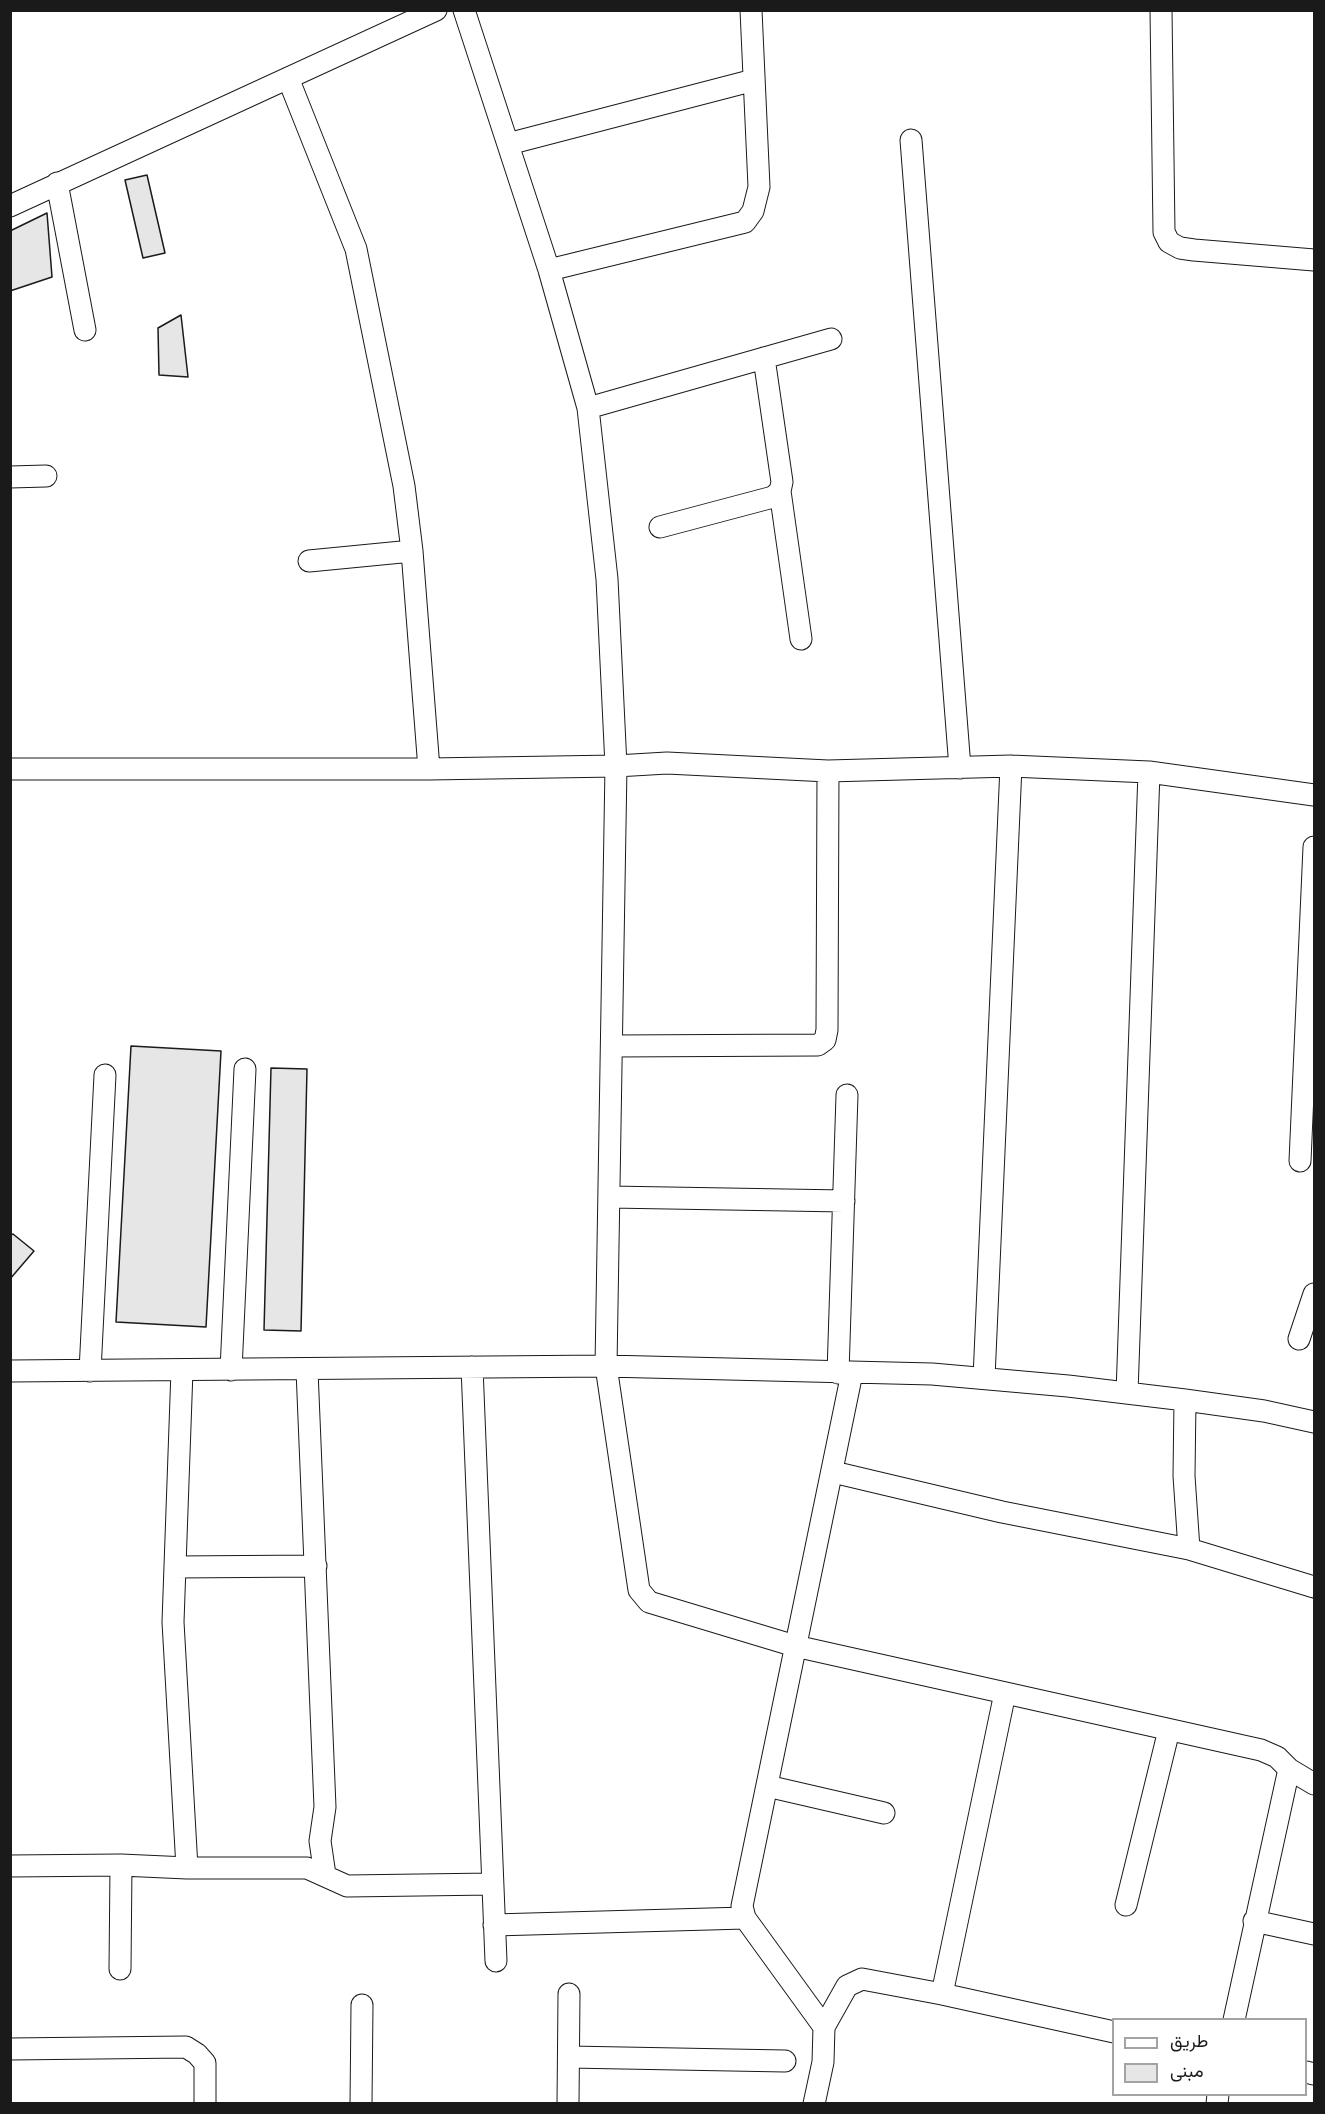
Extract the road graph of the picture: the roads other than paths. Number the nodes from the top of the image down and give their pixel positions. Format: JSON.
{"nodes":[{"id":1,"x":436,"y":10,"type":"edge"},
{"id":2,"x":464,"y":10,"type":"edge"},
{"id":3,"x":751,"y":10,"type":"edge"},
{"id":4,"x":1161,"y":10,"type":"edge"},
{"id":5,"x":288,"y":78,"type":"junction"},
{"id":6,"x":754,"y":80,"type":"junction"},
{"id":7,"x":911,"y":140,"type":"dead end"},
{"id":8,"x":508,"y":144,"type":"junction"},
{"id":9,"x":57,"y":183,"type":"junction"},
{"id":10,"x":10,"y":206,"type":"edge"},
{"id":11,"x":1314,"y":260,"type":"edge"},
{"id":12,"x":549,"y":270,"type":"junction"},
{"id":13,"x":85,"y":330,"type":"dead end"},
{"id":14,"x":831,"y":339,"type":"dead end"},
{"id":15,"x":764,"y":358,"type":"junction"},
{"id":16,"x":588,"y":408,"type":"junction"},
{"id":17,"x":46,"y":476,"type":"dead end"},
{"id":18,"x":10,"y":477,"type":"edge"},
{"id":19,"x":780,"y":491,"type":"junction"},
{"id":20,"x":660,"y":527,"type":"dead end"},
{"id":21,"x":412,"y":551,"type":"junction"},
{"id":22,"x":309,"y":561,"type":"dead end"},
{"id":23,"x":801,"y":639,"type":"dead end"},
{"id":24,"x":616,"y":766,"type":"junction"},
{"id":25,"x":1011,"y":766,"type":"junction"},
{"id":26,"x":960,"y":768,"type":"junction"},
{"id":27,"x":10,"y":769,"type":"edge"},
{"id":28,"x":429,"y":770,"type":"junction"},
{"id":29,"x":828,"y":771,"type":"junction"},
{"id":30,"x":1149,"y":772,"type":"junction"},
{"id":31,"x":1314,"y":795,"type":"edge"},
{"id":32,"x":1314,"y":847,"type":"edge"},
{"id":33,"x":612,"y":1046,"type":"junction"},
{"id":34,"x":245,"y":1069,"type":"dead end"},
{"id":35,"x":105,"y":1074,"type":"dead end"},
{"id":36,"x":847,"y":1095,"type":"dead end"},
{"id":37,"x":1300,"y":1161,"type":"dead end"},
{"id":38,"x":610,"y":1197,"type":"junction"},
{"id":39,"x":844,"y":1201,"type":"junction"},
{"id":40,"x":1314,"y":1294,"type":"edge"},
{"id":41,"x":1299,"y":1339,"type":"dead end"},
{"id":42,"x":606,"y":1366,"type":"junction"},
{"id":43,"x":472,"y":1367,"type":"junction"},
{"id":44,"x":182,"y":1370,"type":"junction"},
{"id":45,"x":231,"y":1370,"type":"junction"},
{"id":46,"x":307,"y":1370,"type":"junction"},
{"id":47,"x":10,"y":1371,"type":"edge"},
{"id":48,"x":90,"y":1371,"type":"junction"},
{"id":49,"x":845,"y":1373,"type":"junction"},
{"id":50,"x":984,"y":1378,"type":"junction"},
{"id":51,"x":1127,"y":1393,"type":"junction"},
{"id":52,"x":1185,"y":1400,"type":"junction"},
{"id":53,"x":1314,"y":1422,"type":"edge"},
{"id":54,"x":833,"y":1472,"type":"junction"},
{"id":55,"x":1189,"y":1549,"type":"junction"},
{"id":56,"x":316,"y":1566,"type":"junction"},
{"id":57,"x":175,"y":1567,"type":"junction"},
{"id":58,"x":1314,"y":1587,"type":"edge"},
{"id":59,"x":795,"y":1646,"type":"junction"},
{"id":60,"x":1005,"y":1693,"type":"junction"},
{"id":61,"x":1169,"y":1730,"type":"junction"},
{"id":62,"x":1289,"y":1769,"type":"junction"},
{"id":63,"x":1314,"y":1784,"type":"edge"},
{"id":64,"x":766,"y":1786,"type":"junction"},
{"id":65,"x":884,"y":1813,"type":"dead end"},
{"id":66,"x":121,"y":1865,"type":"junction"},
{"id":67,"x":10,"y":1866,"type":"edge"},
{"id":68,"x":186,"y":1868,"type":"junction"},
{"id":69,"x":325,"y":1875,"type":"junction"},
{"id":70,"x":492,"y":1884,"type":"junction"},
{"id":71,"x":1126,"y":1905,"type":"dead end"},
{"id":72,"x":745,"y":1918,"type":"junction"},
{"id":73,"x":1254,"y":1922,"type":"junction"},
{"id":74,"x":494,"y":1925,"type":"junction"},
{"id":75,"x":1314,"y":1934,"type":"edge"},
{"id":76,"x":496,"y":1961,"type":"dead end"},
{"id":77,"x":120,"y":1969,"type":"dead end"},
{"id":78,"x":569,"y":1994,"type":"dead end"},
{"id":79,"x":942,"y":1994,"type":"junction"},
{"id":80,"x":362,"y":2005,"type":"dead end"},
{"id":81,"x":1233,"y":2018,"type":"edge"},
{"id":82,"x":824,"y":2027,"type":"junction"},
{"id":83,"x":1112,"y":2032,"type":"edge"},
{"id":84,"x":10,"y":2049,"type":"edge"},
{"id":85,"x":569,"y":2057,"type":"junction"},
{"id":86,"x":785,"y":2061,"type":"dead end"},
{"id":87,"x":206,"y":2103,"type":"edge"},
{"id":88,"x":361,"y":2103,"type":"edge"},
{"id":89,"x":568,"y":2103,"type":"edge"},
{"id":90,"x":814,"y":2103,"type":"edge"}],
"edges":[{"from":1,"to":5,"type":"street"},
{"from":2,"to":8,"type":"street"},
{"from":3,"to":6,"type":"street"},
{"from":4,"to":11,"type":"street"},
{"from":5,"to":9,"type":"street"},
{"from":5,"to":21,"type":"street"},
{"from":6,"to":8,"type":"street"},
{"from":6,"to":12,"type":"street"},
{"from":7,"to":26,"type":"street"},
{"from":8,"to":12,"type":"street"},
{"from":9,"to":10,"type":"street"},
{"from":9,"to":13,"type":"street"},
{"from":12,"to":16,"type":"street"},
{"from":14,"to":15,"type":"street"},
{"from":15,"to":16,"type":"street"},
{"from":15,"to":19,"type":"street"},
{"from":16,"to":24,"type":"street"},
{"from":17,"to":18,"type":"street"},
{"from":19,"to":20,"type":"street"},
{"from":19,"to":23,"type":"street"},
{"from":21,"to":22,"type":"street"},
{"from":21,"to":28,"type":"street"},
{"from":24,"to":28,"type":"street"},
{"from":24,"to":29,"type":"street"},
{"from":24,"to":33,"type":"street"},
{"from":25,"to":26,"type":"street"},
{"from":25,"to":30,"type":"street"},
{"from":25,"to":50,"type":"street"},
{"from":26,"to":29,"type":"street"},
{"from":27,"to":28,"type":"street"},
{"from":29,"to":33,"type":"street"},
{"from":30,"to":31,"type":"street"},
{"from":30,"to":51,"type":"street"},
{"from":32,"to":37,"type":"street"},
{"from":33,"to":38,"type":"street"},
{"from":34,"to":45,"type":"street"},
{"from":35,"to":48,"type":"street"},
{"from":36,"to":39,"type":"street"},
{"from":38,"to":39,"type":"street"},
{"from":38,"to":42,"type":"street"},
{"from":39,"to":49,"type":"street"},
{"from":40,"to":41,"type":"street"},
{"from":42,"to":43,"type":"street"},
{"from":42,"to":49,"type":"street"},
{"from":42,"to":59,"type":"street"},
{"from":43,"to":46,"type":"street"},
{"from":43,"to":70,"type":"street"},
{"from":44,"to":45,"type":"street"},
{"from":44,"to":48,"type":"street"},
{"from":44,"to":57,"type":"street"},
{"from":45,"to":46,"type":"street"},
{"from":46,"to":56,"type":"street"},
{"from":47,"to":48,"type":"street"},
{"from":49,"to":50,"type":"street"},
{"from":49,"to":54,"type":"street"},
{"from":50,"to":51,"type":"street"},
{"from":51,"to":52,"type":"street"},
{"from":52,"to":53,"type":"street"},
{"from":52,"to":55,"type":"street"},
{"from":54,"to":55,"type":"street"},
{"from":54,"to":59,"type":"street"},
{"from":55,"to":58,"type":"street"},
{"from":56,"to":57,"type":"street"},
{"from":56,"to":69,"type":"street"},
{"from":57,"to":68,"type":"street"},
{"from":59,"to":60,"type":"street"},
{"from":59,"to":64,"type":"street"},
{"from":60,"to":61,"type":"street"},
{"from":60,"to":79,"type":"street"},
{"from":61,"to":62,"type":"street"},
{"from":61,"to":71,"type":"street"},
{"from":62,"to":63,"type":"street"},
{"from":62,"to":73,"type":"street"},
{"from":64,"to":65,"type":"street"},
{"from":64,"to":72,"type":"street"},
{"from":66,"to":67,"type":"street"},
{"from":66,"to":68,"type":"street"},
{"from":66,"to":77,"type":"street"},
{"from":68,"to":69,"type":"street"},
{"from":69,"to":70,"type":"street"},
{"from":70,"to":74,"type":"street"},
{"from":72,"to":74,"type":"street"},
{"from":72,"to":82,"type":"street"},
{"from":73,"to":75,"type":"street"},
{"from":73,"to":81,"type":"street"},
{"from":74,"to":76,"type":"street"},
{"from":78,"to":85,"type":"street"},
{"from":79,"to":82,"type":"street"},
{"from":79,"to":83,"type":"street"},
{"from":80,"to":88,"type":"street"},
{"from":82,"to":90,"type":"street"},
{"from":84,"to":87,"type":"street"},
{"from":85,"to":86,"type":"street"},
{"from":85,"to":89,"type":"street"}]}
